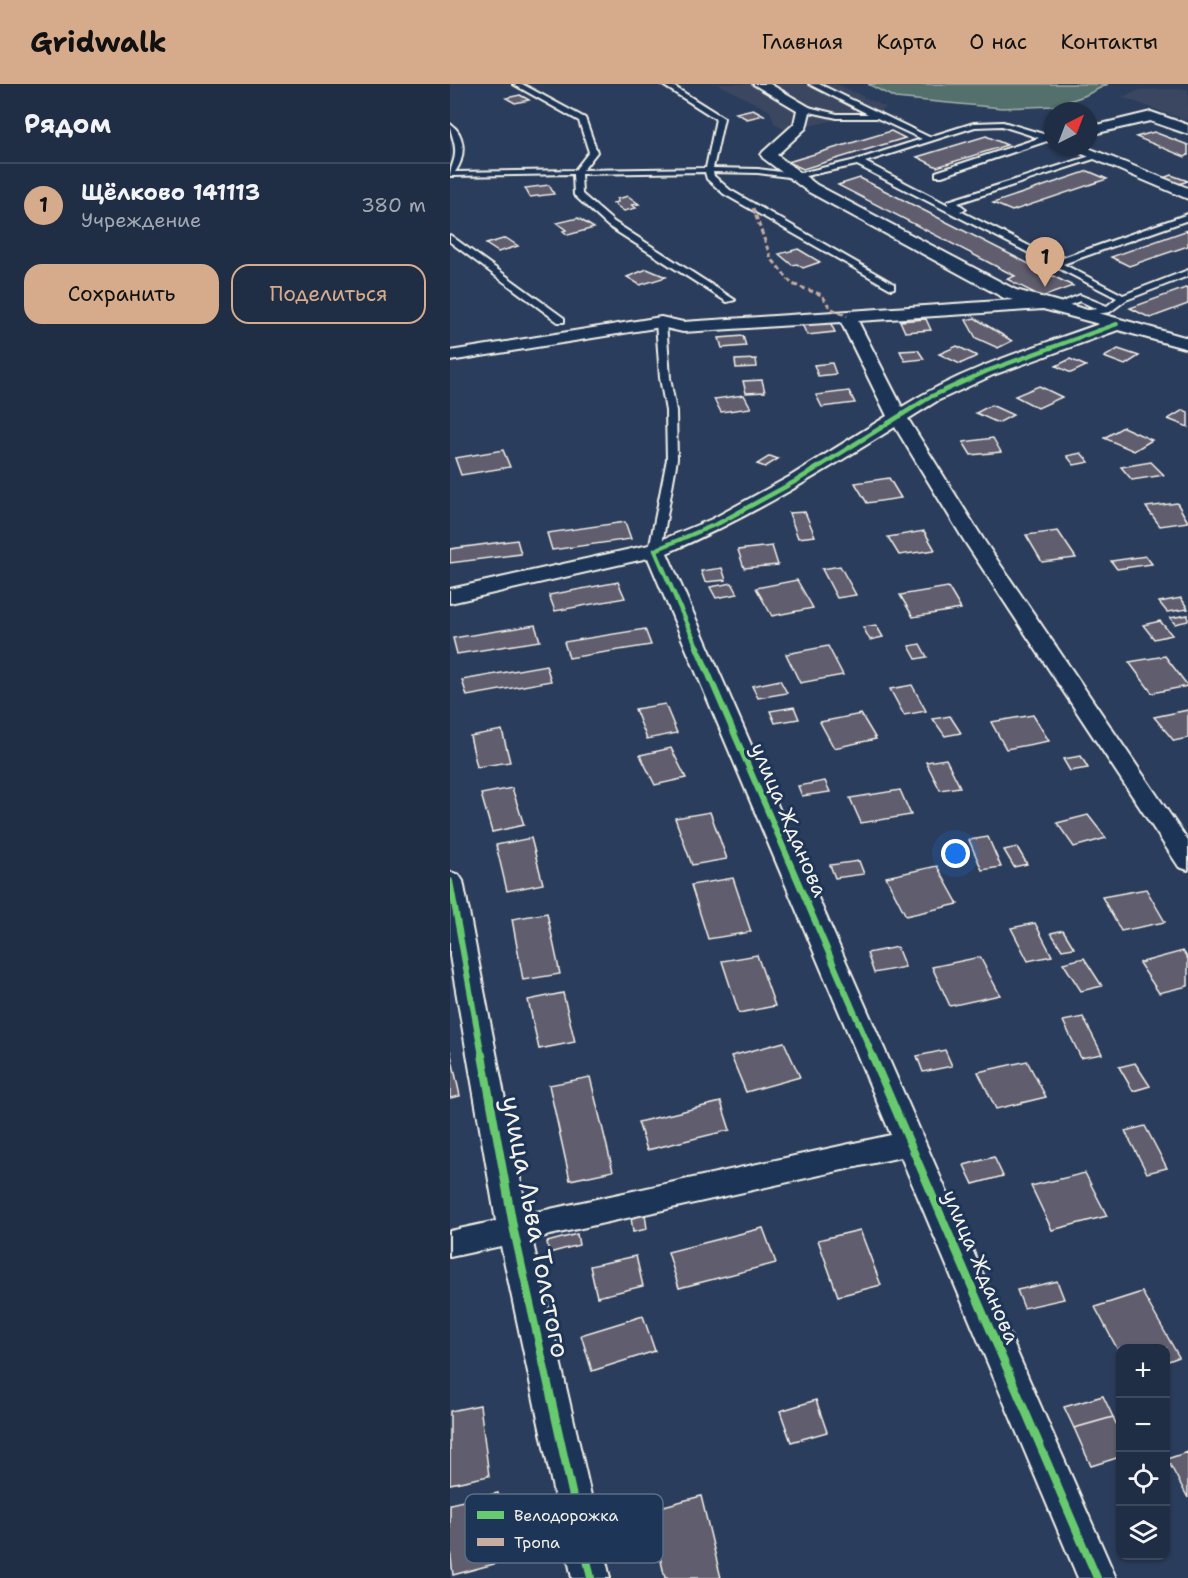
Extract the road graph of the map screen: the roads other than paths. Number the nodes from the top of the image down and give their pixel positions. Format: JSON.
{"nodes":[{"id":1,"x":517,"y":84,"type":"edge"},
{"id":2,"x":665,"y":84,"type":"edge"},
{"id":3,"x":760,"y":84,"type":"edge"},
{"id":4,"x":813,"y":84,"type":"edge"},
{"id":5,"x":804,"y":108,"type":"junction"},
{"id":6,"x":878,"y":116,"type":"junction"},
{"id":7,"x":450,"y":126,"type":"edge"},
{"id":8,"x":1098,"y":129,"type":"edge"},
{"id":9,"x":1188,"y":130,"type":"edge"},
{"id":10,"x":1044,"y":137,"type":"edge"},
{"id":11,"x":928,"y":139,"type":"junction"},
{"id":12,"x":1044,"y":141,"type":"edge"},
{"id":13,"x":1094,"y":156,"type":"joint"},
{"id":14,"x":858,"y":162,"type":"junction"},
{"id":15,"x":709,"y":170,"type":"junction"},
{"id":16,"x":577,"y":172,"type":"junction"},
{"id":17,"x":450,"y":173,"type":"edge"},
{"id":18,"x":939,"y":174,"type":"dead end"},
{"id":19,"x":796,"y":176,"type":"junction"},
{"id":20,"x":1188,"y":194,"type":"edge"},
{"id":21,"x":1188,"y":217,"type":"edge"},
{"id":22,"x":980,"y":218,"type":"dead end"},
{"id":23,"x":450,"y":238,"type":"edge"},
{"id":24,"x":1055,"y":264,"type":"junction"},
{"id":25,"x":1188,"y":273,"type":"edge"},
{"id":26,"x":891,"y":286,"type":"dead end"},
{"id":27,"x":1123,"y":298,"type":"junction"},
{"id":28,"x":730,"y":300,"type":"dead end"},
{"id":29,"x":1046,"y":306,"type":"junction"},
{"id":30,"x":847,"y":316,"type":"junction"},
{"id":31,"x":1112,"y":317,"type":"junction"},
{"id":32,"x":561,"y":320,"type":"dead end"},
{"id":33,"x":661,"y":322,"type":"junction"},
{"id":34,"x":1188,"y":344,"type":"edge"},
{"id":35,"x":450,"y":356,"type":"edge"},
{"id":36,"x":897,"y":416,"type":"junction"},
{"id":37,"x":655,"y":550,"type":"junction"},
{"id":38,"x":450,"y":596,"type":"edge"},
{"id":39,"x":1188,"y":861,"type":"edge"},
{"id":40,"x":450,"y":882,"type":"edge"},
{"id":41,"x":910,"y":1143,"type":"junction"},
{"id":42,"x":514,"y":1231,"type":"junction"},
{"id":43,"x":450,"y":1244,"type":"edge"},
{"id":44,"x":572,"y":1494,"type":"edge"},
{"id":45,"x":588,"y":1563,"type":"edge"},
{"id":46,"x":591,"y":1578,"type":"edge"},
{"id":47,"x":1097,"y":1578,"type":"edge"}],
"edges":[{"from":1,"to":16,"type":"lane"},
{"from":2,"to":15,"type":"lane"},
{"from":3,"to":5,"type":"street"},
{"from":4,"to":6,"type":"lane"},
{"from":5,"to":6,"type":"lane"},
{"from":5,"to":19,"type":"street"},
{"from":6,"to":11,"type":"lane"},
{"from":7,"to":17,"type":"lane"},
{"from":8,"to":9,"type":"street"},
{"from":10,"to":11,"type":"lane"},
{"from":11,"to":14,"type":"lane"},
{"from":12,"to":18,"type":"lane"},
{"from":13,"to":20,"type":"street"},
{"from":13,"to":22,"type":"lane"},
{"from":14,"to":19,"type":"lane"},
{"from":14,"to":24,"type":"lane"},
{"from":15,"to":16,"type":"lane"},
{"from":15,"to":19,"type":"lane"},
{"from":15,"to":26,"type":"lane"},
{"from":16,"to":17,"type":"lane"},
{"from":16,"to":28,"type":"lane"},
{"from":19,"to":29,"type":"street"},
{"from":21,"to":24,"type":"lane"},
{"from":23,"to":32,"type":"lane"},
{"from":24,"to":27,"type":"lane"},
{"from":25,"to":27,"type":"lane"},
{"from":27,"to":31,"type":"lane"},
{"from":29,"to":30,"type":"street"},
{"from":29,"to":31,"type":"street"},
{"from":29,"to":31,"type":"lane"},
{"from":30,"to":33,"type":"street"},
{"from":30,"to":36,"type":"street"},
{"from":31,"to":34,"type":"street"},
{"from":31,"to":36,"type":"street"},
{"from":33,"to":35,"type":"street"},
{"from":33,"to":37,"type":"lane"},
{"from":36,"to":37,"type":"street"},
{"from":36,"to":39,"type":"street"},
{"from":37,"to":38,"type":"street"},
{"from":37,"to":41,"type":"street","name":"улица Жданова"},
{"from":40,"to":42,"type":"street","name":"улица Льва Толстого"},
{"from":41,"to":42,"type":"street"},
{"from":41,"to":47,"type":"street","name":"улица Жданова"},
{"from":42,"to":43,"type":"street"},
{"from":42,"to":44,"type":"street","name":"улица Льва Толстого"},
{"from":45,"to":46,"type":"street","name":"улица Льва Толстого"}]}
